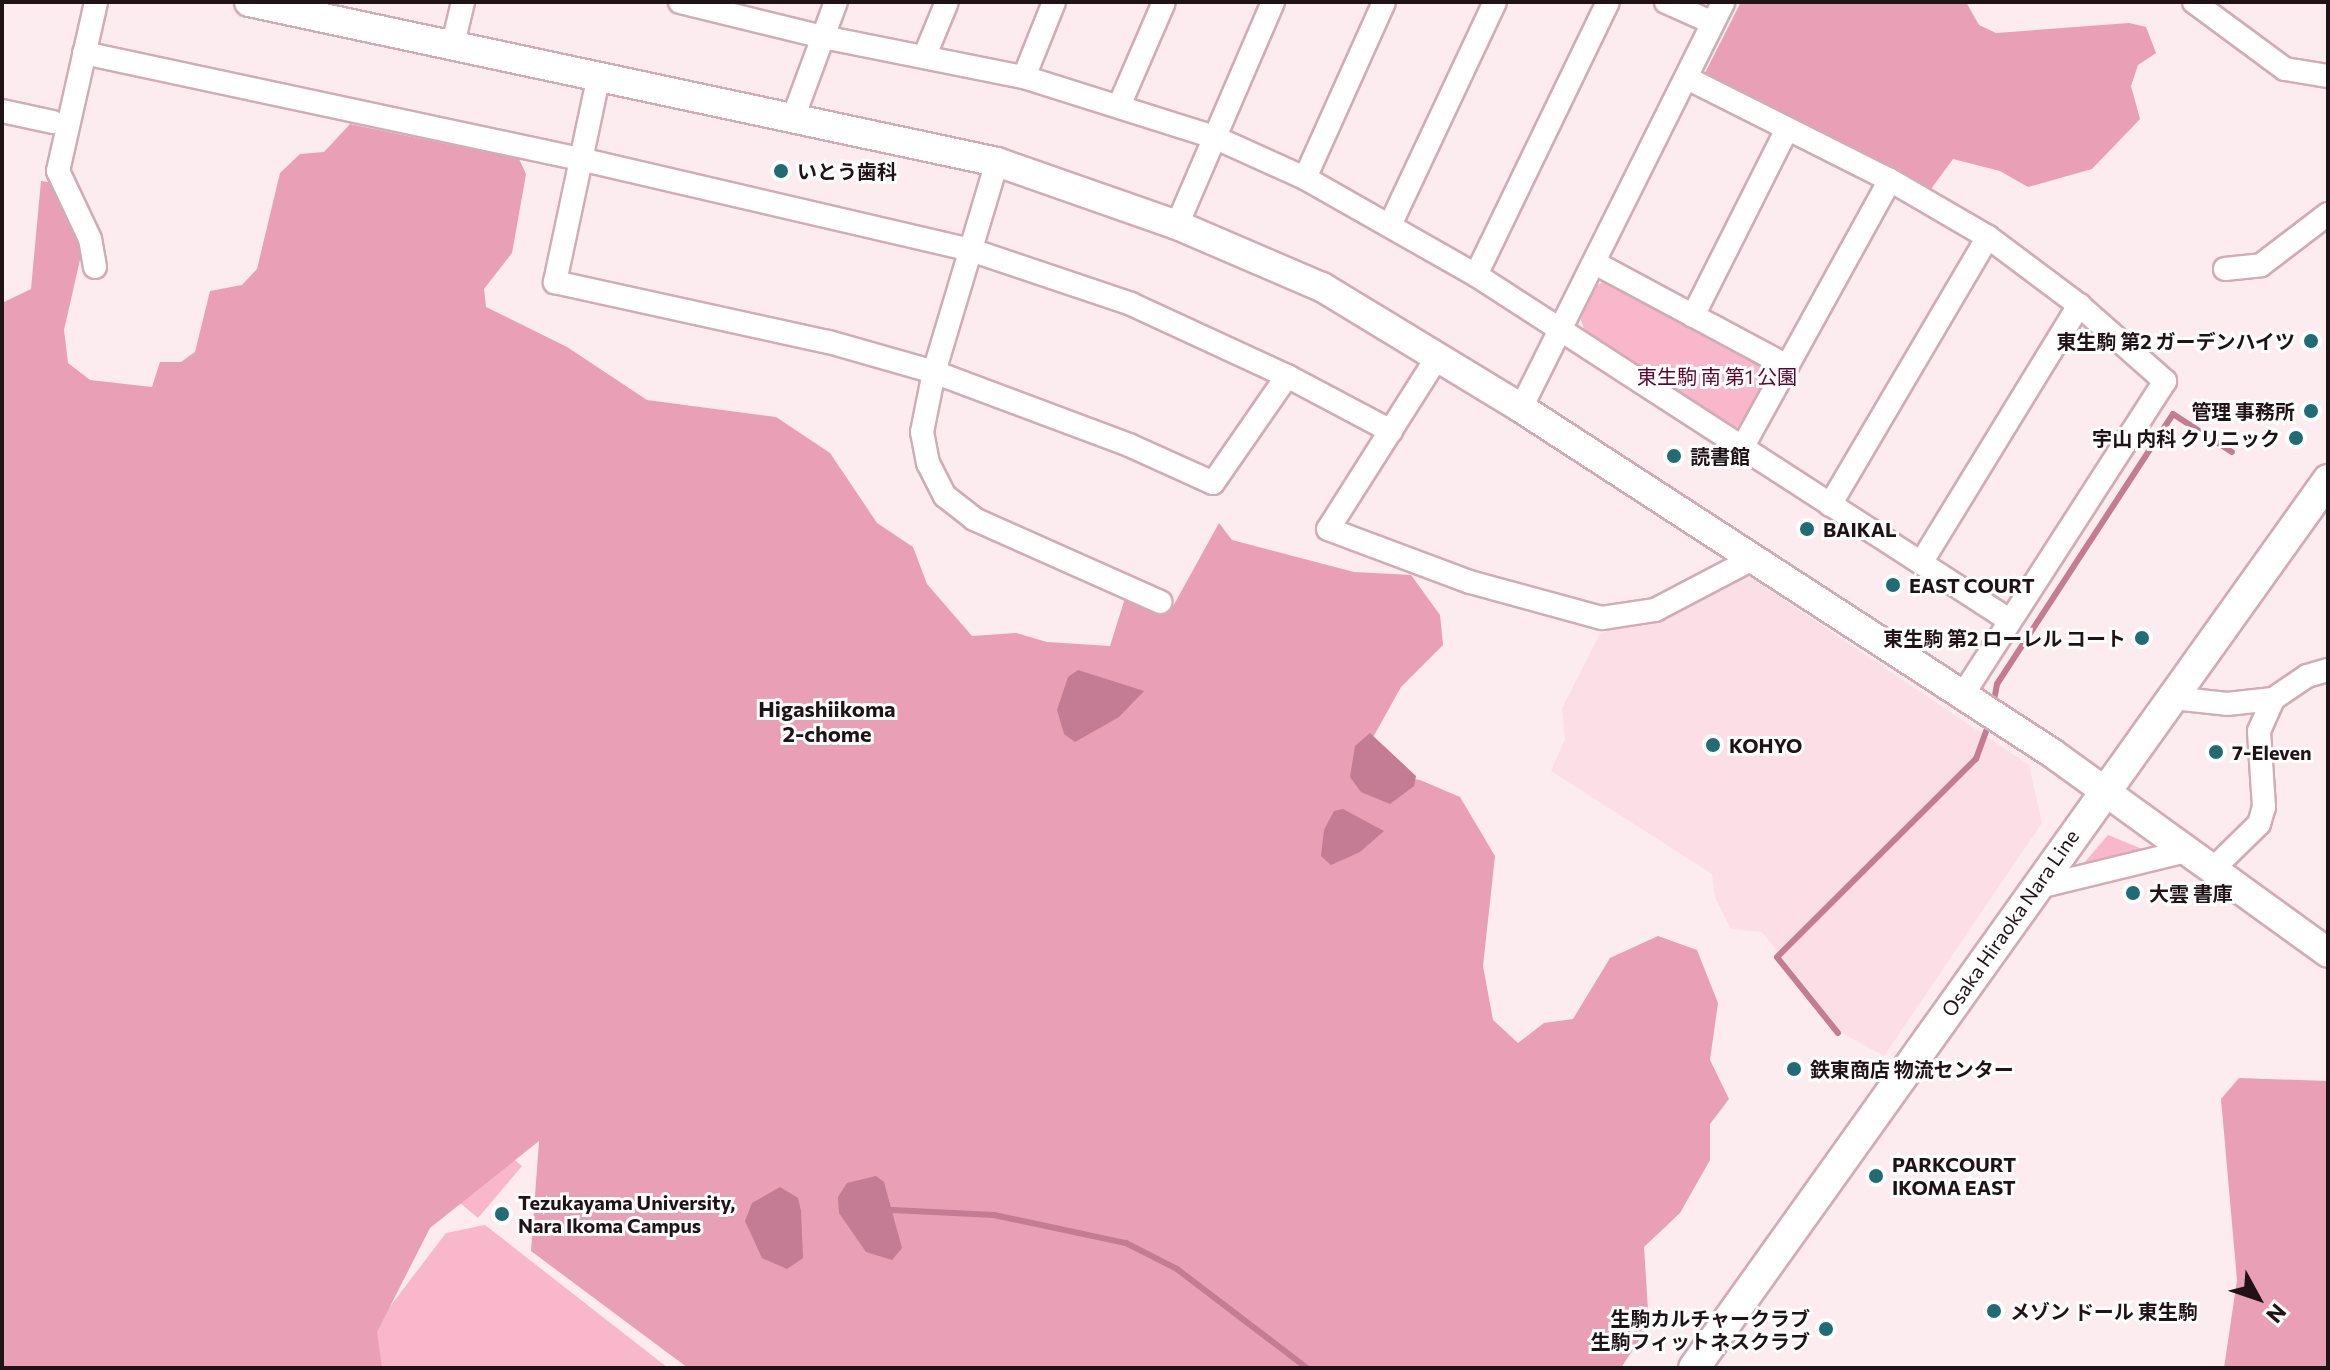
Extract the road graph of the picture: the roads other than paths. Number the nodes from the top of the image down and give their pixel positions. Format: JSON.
{"nodes":[{"id":1,"x":96,"y":2,"type":"edge"},
{"id":2,"x":249,"y":2,"type":"edge"},
{"id":3,"x":463,"y":2,"type":"edge"},
{"id":4,"x":680,"y":2,"type":"edge"},
{"id":5,"x":836,"y":2,"type":"edge"},
{"id":6,"x":947,"y":2,"type":"edge"},
{"id":7,"x":1054,"y":2,"type":"edge"},
{"id":8,"x":1164,"y":2,"type":"edge"},
{"id":9,"x":1273,"y":2,"type":"edge"},
{"id":10,"x":1384,"y":2,"type":"edge"},
{"id":11,"x":1495,"y":2,"type":"edge"},
{"id":12,"x":1608,"y":2,"type":"edge"},
{"id":13,"x":1666,"y":2,"type":"edge"},
{"id":14,"x":1723,"y":2,"type":"edge"},
{"id":15,"x":2194,"y":2,"type":"edge"},
{"id":16,"x":1713,"y":23,"type":"junction"},
{"id":17,"x":823,"y":37,"type":"junction"},
{"id":18,"x":453,"y":44,"type":"junction"},
{"id":19,"x":84,"y":53,"type":"junction"},
{"id":20,"x":925,"y":55,"type":"junction"},
{"id":21,"x":599,"y":75,"type":"junction"},
{"id":22,"x":2328,"y":76,"type":"edge"},
{"id":23,"x":1024,"y":77,"type":"junction"},
{"id":24,"x":1687,"y":78,"type":"junction"},
{"id":25,"x":1119,"y":106,"type":"junction"},
{"id":26,"x":2,"y":111,"type":"edge"},
{"id":27,"x":793,"y":118,"type":"junction"},
{"id":28,"x":53,"y":122,"type":"dead end"},
{"id":29,"x":1787,"y":129,"type":"junction"},
{"id":30,"x":1214,"y":137,"type":"junction"},
{"id":31,"x":580,"y":159,"type":"junction"},
{"id":32,"x":997,"y":162,"type":"junction"},
{"id":33,"x":1305,"y":178,"type":"junction"},
{"id":34,"x":1890,"y":180,"type":"junction"},
{"id":35,"x":2328,"y":214,"type":"edge"},
{"id":36,"x":1391,"y":223,"type":"junction"},
{"id":37,"x":1177,"y":225,"type":"junction"},
{"id":38,"x":1988,"y":237,"type":"junction"},
{"id":39,"x":971,"y":250,"type":"junction"},
{"id":40,"x":1595,"y":263,"type":"junction"},
{"id":41,"x":95,"y":267,"type":"dead end"},
{"id":42,"x":2225,"y":269,"type":"dead end"},
{"id":43,"x":1476,"y":275,"type":"junction"},
{"id":44,"x":2079,"y":305,"type":"junction"},
{"id":45,"x":1693,"y":316,"type":"junction"},
{"id":46,"x":1561,"y":330,"type":"junction"},
{"id":47,"x":1438,"y":356,"type":"junction"},
{"id":48,"x":1787,"y":366,"type":"junction"},
{"id":49,"x":934,"y":372,"type":"junction"},
{"id":50,"x":1287,"y":376,"type":"junction"},
{"id":51,"x":1521,"y":408,"type":"junction"},
{"id":52,"x":1391,"y":431,"type":"junction"},
{"id":53,"x":1742,"y":448,"type":"junction"},
{"id":54,"x":2328,"y":480,"type":"edge"},
{"id":55,"x":1830,"y":505,"type":"junction"},
{"id":56,"x":1754,"y":558,"type":"junction"},
{"id":57,"x":1921,"y":563,"type":"junction"},
{"id":58,"x":1160,"y":602,"type":"dead end"},
{"id":59,"x":2009,"y":620,"type":"junction"},
{"id":60,"x":2328,"y":670,"type":"edge"},
{"id":61,"x":1963,"y":694,"type":"junction"},
{"id":62,"x":2173,"y":698,"type":"junction"},
{"id":63,"x":2273,"y":699,"type":"junction"},
{"id":64,"x":2109,"y":791,"type":"junction"},
{"id":65,"x":2187,"y":851,"type":"junction"},
{"id":66,"x":2213,"y":869,"type":"junction"},
{"id":67,"x":2039,"y":887,"type":"junction"},
{"id":68,"x":2328,"y":953,"type":"edge"},
{"id":69,"x":1694,"y":1368,"type":"edge"}],
"edges":[{"from":1,"to":19,"type":"street"},
{"from":2,"to":18,"type":"street"},
{"from":3,"to":18,"type":"street"},
{"from":4,"to":17,"type":"street"},
{"from":5,"to":17,"type":"street"},
{"from":6,"to":20,"type":"street"},
{"from":7,"to":23,"type":"street"},
{"from":8,"to":25,"type":"street"},
{"from":9,"to":30,"type":"street"},
{"from":10,"to":33,"type":"street"},
{"from":11,"to":36,"type":"street"},
{"from":12,"to":43,"type":"street"},
{"from":13,"to":16,"type":"street"},
{"from":14,"to":16,"type":"street"},
{"from":15,"to":22,"type":"street"},
{"from":16,"to":24,"type":"street"},
{"from":17,"to":20,"type":"street"},
{"from":17,"to":27,"type":"street"},
{"from":18,"to":21,"type":"street"},
{"from":19,"to":31,"type":"street"},
{"from":19,"to":41,"type":"street"},
{"from":20,"to":23,"type":"street"},
{"from":21,"to":27,"type":"street"},
{"from":21,"to":31,"type":"street"},
{"from":23,"to":25,"type":"street"},
{"from":24,"to":29,"type":"street"},
{"from":24,"to":40,"type":"street"},
{"from":25,"to":30,"type":"street"},
{"from":26,"to":28,"type":"street"},
{"from":27,"to":32,"type":"street"},
{"from":29,"to":34,"type":"street"},
{"from":29,"to":45,"type":"street"},
{"from":30,"to":33,"type":"street"},
{"from":30,"to":37,"type":"street"},
{"from":31,"to":39,"type":"street"},
{"from":31,"to":49,"type":"street"},
{"from":32,"to":37,"type":"street"},
{"from":32,"to":39,"type":"street"},
{"from":33,"to":36,"type":"street"},
{"from":34,"to":38,"type":"street"},
{"from":34,"to":48,"type":"street"},
{"from":35,"to":42,"type":"street"},
{"from":36,"to":43,"type":"street"},
{"from":37,"to":47,"type":"street"},
{"from":38,"to":44,"type":"street"},
{"from":38,"to":55,"type":"street"},
{"from":39,"to":49,"type":"street"},
{"from":39,"to":50,"type":"street"},
{"from":40,"to":45,"type":"street"},
{"from":40,"to":46,"type":"street"},
{"from":43,"to":46,"type":"street"},
{"from":44,"to":57,"type":"street"},
{"from":44,"to":59,"type":"street"},
{"from":45,"to":48,"type":"street"},
{"from":46,"to":51,"type":"street"},
{"from":46,"to":53,"type":"street"},
{"from":47,"to":51,"type":"street"},
{"from":47,"to":52,"type":"street"},
{"from":48,"to":53,"type":"street"},
{"from":49,"to":50,"type":"street"},
{"from":49,"to":58,"type":"street"},
{"from":50,"to":52,"type":"street"},
{"from":51,"to":56,"type":"street"},
{"from":52,"to":56,"type":"street"},
{"from":53,"to":55,"type":"street"},
{"from":54,"to":62,"type":"main road","name":"Osaka Hiraoka Nara Line"},
{"from":55,"to":57,"type":"street"},
{"from":56,"to":61,"type":"street"},
{"from":57,"to":59,"type":"street"},
{"from":59,"to":61,"type":"street"},
{"from":60,"to":63,"type":"street"},
{"from":61,"to":64,"type":"street"},
{"from":62,"to":63,"type":"street"},
{"from":62,"to":64,"type":"main road","name":"Osaka Hiraoka Nara Line"},
{"from":63,"to":66,"type":"street"},
{"from":64,"to":65,"type":"street"},
{"from":64,"to":67,"type":"main road","name":"Osaka Hiraoka Nara Line"},
{"from":65,"to":66,"type":"street"},
{"from":65,"to":67,"type":"street"},
{"from":66,"to":68,"type":"street"},
{"from":67,"to":69,"type":"main road","name":"Osaka Hiraoka Nara Line"}]}
